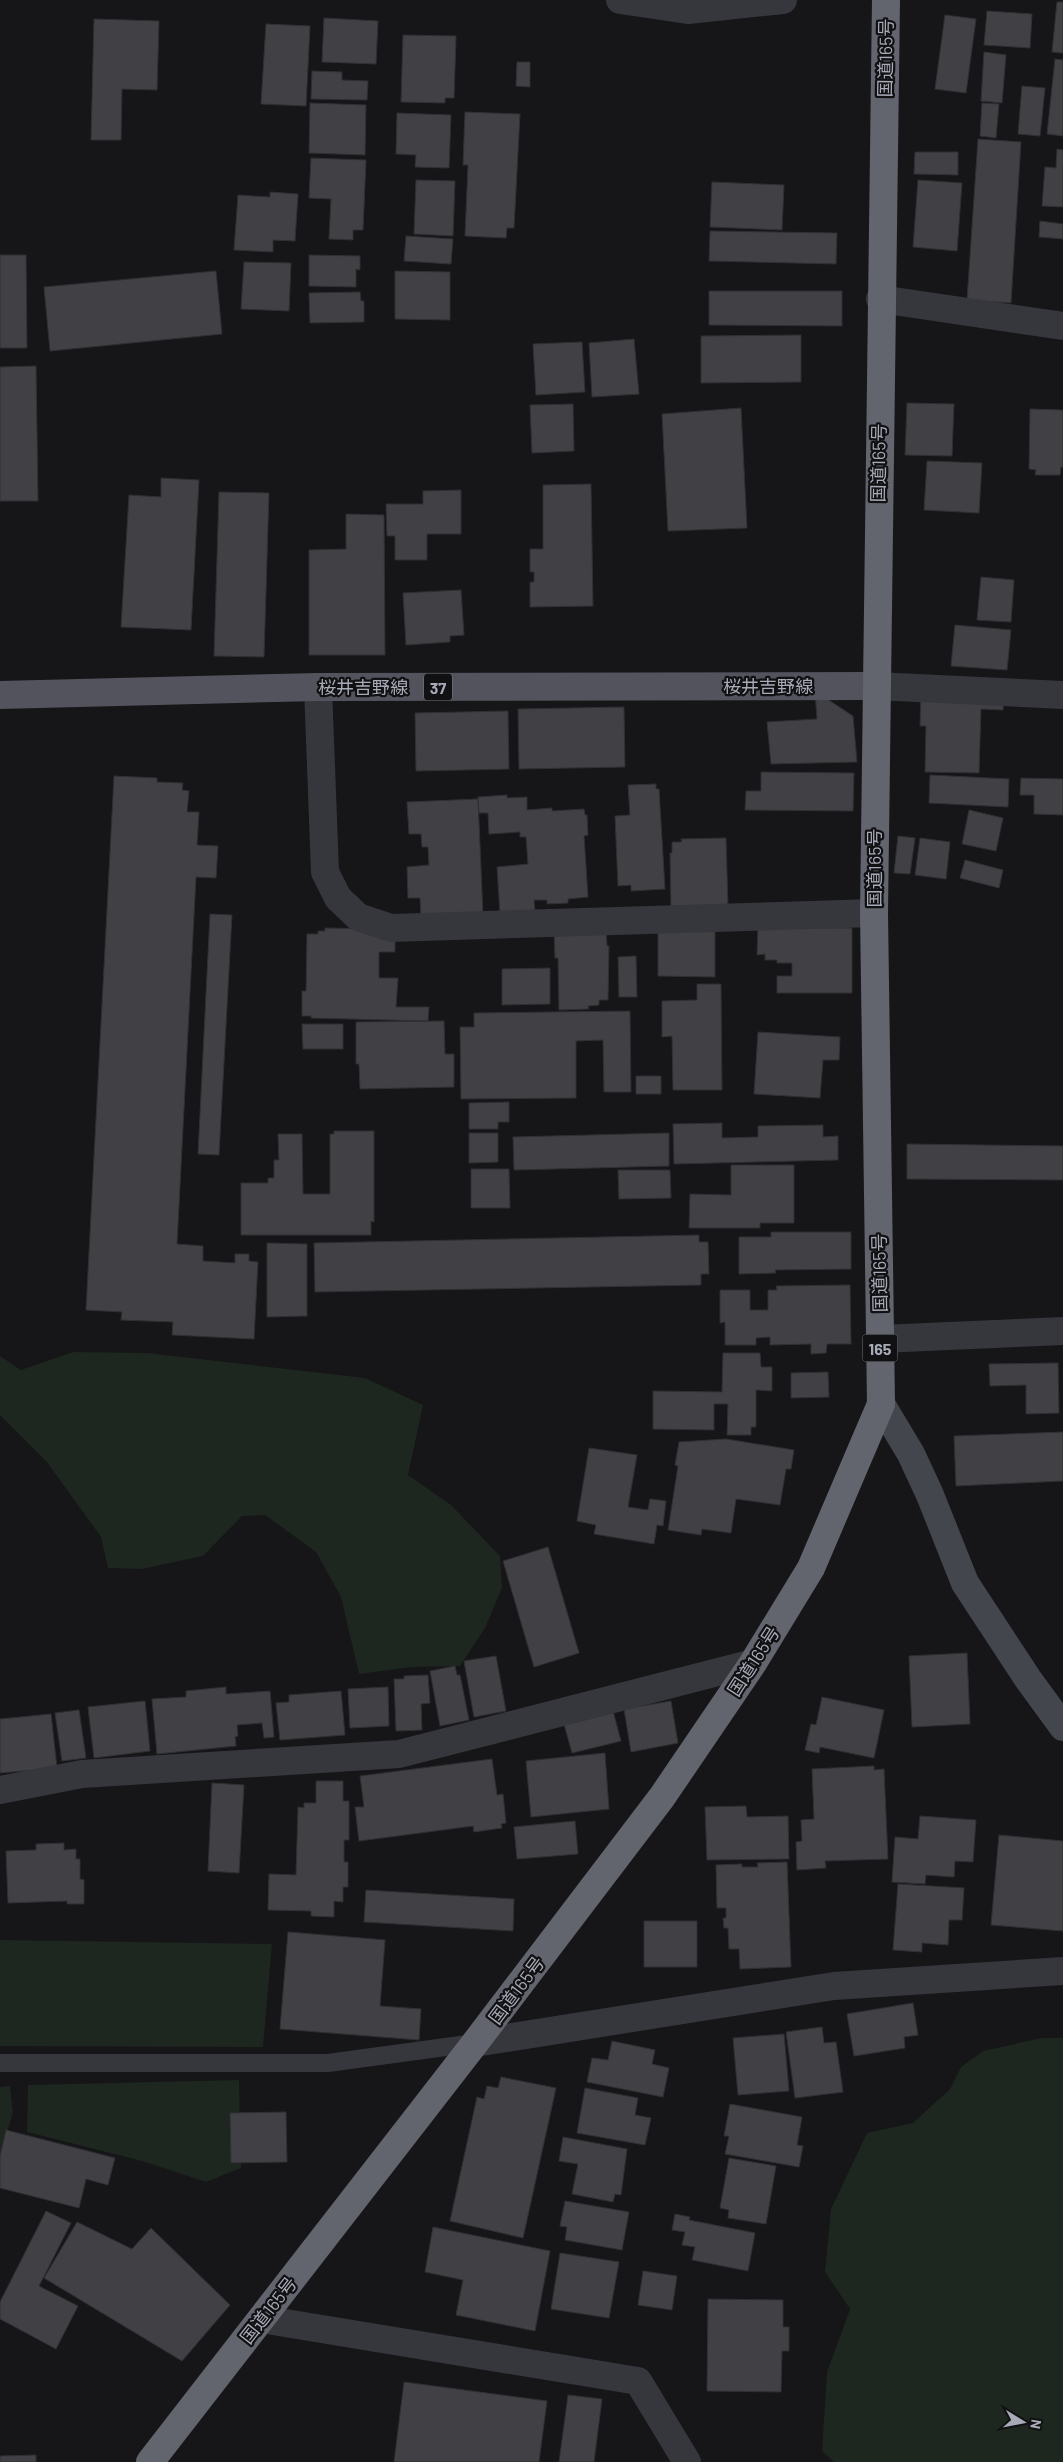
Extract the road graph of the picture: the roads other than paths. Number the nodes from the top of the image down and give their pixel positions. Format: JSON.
{"nodes":[{"id":1,"x":620,"y":0,"type":"edge"},
{"id":2,"x":783,"y":0,"type":"edge"},
{"id":3,"x":886,"y":0,"type":"edge"},
{"id":4,"x":880,"y":299,"type":"junction"},
{"id":5,"x":1063,"y":326,"type":"edge"},
{"id":6,"x":875,"y":686,"type":"junction"},
{"id":7,"x":318,"y":687,"type":"junction"},
{"id":8,"x":0,"y":695,"type":"edge"},
{"id":9,"x":1063,"y":696,"type":"edge"},
{"id":10,"x":874,"y":913,"type":"junction"},
{"id":11,"x":1063,"y":1331,"type":"edge"},
{"id":12,"x":880,"y":1339,"type":"junction"},
{"id":13,"x":881,"y":1404,"type":"junction"},
{"id":14,"x":753,"y":1663,"type":"junction"},
{"id":15,"x":1063,"y":1727,"type":"edge"},
{"id":16,"x":0,"y":1790,"type":"edge"},
{"id":17,"x":1063,"y":1971,"type":"edge"},
{"id":18,"x":475,"y":2043,"type":"junction"},
{"id":19,"x":0,"y":2063,"type":"edge"},
{"id":20,"x":261,"y":2319,"type":"junction"},
{"id":21,"x":150,"y":2462,"type":"edge"},
{"id":22,"x":687,"y":2462,"type":"edge"}],
"edges":[{"from":1,"to":2,"type":"street"},
{"from":3,"to":4,"type":"highway","name":"国道165号","number":"165"},
{"from":4,"to":5,"type":"street"},
{"from":4,"to":6,"type":"highway","name":"国道165号","number":"165"},
{"from":6,"to":7,"type":"main road","name":"桜井吉野線","number":"37"},
{"from":6,"to":9,"type":"street"},
{"from":6,"to":10,"type":"highway","name":"国道165号","number":"165"},
{"from":7,"to":8,"type":"main road","name":"桜井吉野線","number":"37"},
{"from":7,"to":10,"type":"street"},
{"from":10,"to":12,"type":"highway","name":"国道165号","number":"165"},
{"from":11,"to":12,"type":"street"},
{"from":12,"to":13,"type":"highway","name":"国道165号","number":"165"},
{"from":13,"to":14,"type":"highway","name":"国道165号","number":"165"},
{"from":13,"to":15,"type":"street"},
{"from":14,"to":16,"type":"street"},
{"from":14,"to":18,"type":"highway","name":"国道165号","number":"165"},
{"from":17,"to":18,"type":"street"},
{"from":18,"to":19,"type":"lane"},
{"from":18,"to":20,"type":"highway","name":"国道165号","number":"165"},
{"from":20,"to":21,"type":"highway","name":"国道165号","number":"165"},
{"from":20,"to":22,"type":"street"}]}
